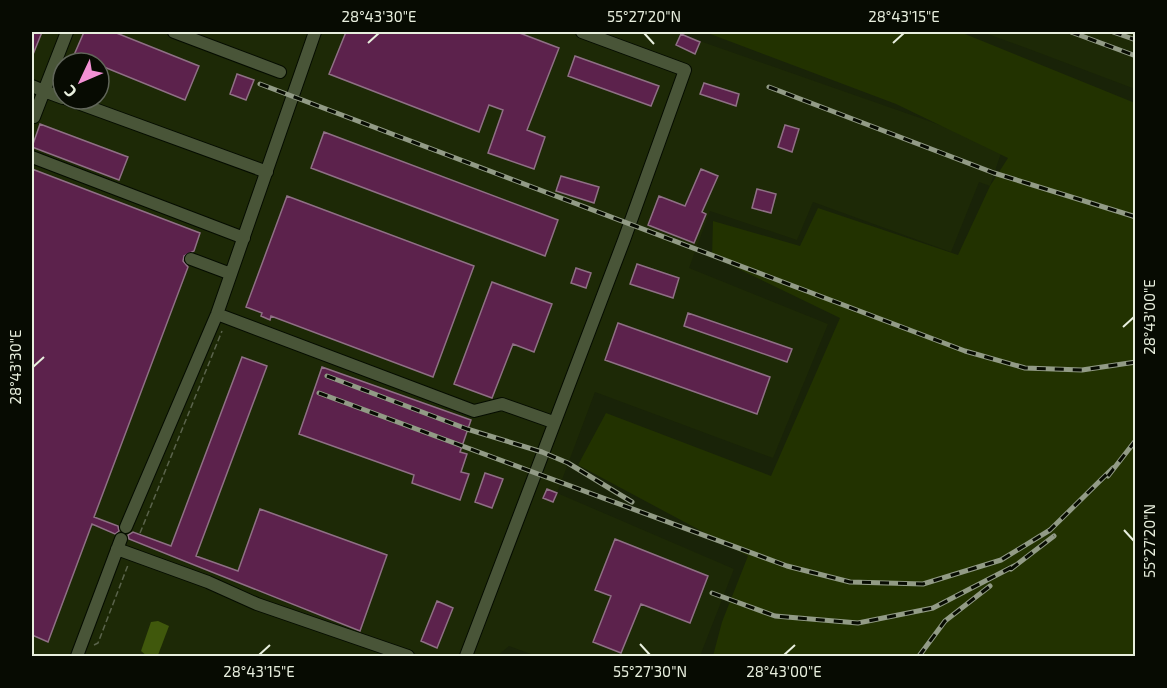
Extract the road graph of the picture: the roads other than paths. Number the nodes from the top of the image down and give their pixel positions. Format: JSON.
{"nodes":[{"id":1,"x":67,"y":32,"type":"edge"},
{"id":2,"x":174,"y":32,"type":"edge"},
{"id":3,"x":315,"y":32,"type":"edge"},
{"id":4,"x":582,"y":32,"type":"edge"},
{"id":5,"x":280,"y":72,"type":"dead end"},
{"id":6,"x":32,"y":86,"type":"edge"},
{"id":7,"x":44,"y":91,"type":"junction"},
{"id":8,"x":51,"y":93,"type":"edge"},
{"id":9,"x":100,"y":111,"type":"edge"},
{"id":10,"x":32,"y":120,"type":"edge"},
{"id":11,"x":32,"y":157,"type":"edge"},
{"id":12,"x":267,"y":172,"type":"junction"},
{"id":13,"x":243,"y":238,"type":"junction"},
{"id":14,"x":191,"y":259,"type":"dead end"},
{"id":15,"x":231,"y":274,"type":"junction"},
{"id":16,"x":222,"y":316,"type":"junction"},
{"id":17,"x":553,"y":422,"type":"junction"},
{"id":18,"x":121,"y":538,"type":"junction"},
{"id":19,"x":78,"y":655,"type":"edge"},
{"id":20,"x":408,"y":657,"type":"edge"},
{"id":21,"x":466,"y":657,"type":"edge"}],
"edges":[{"from":1,"to":7,"type":"lane"},
{"from":2,"to":5,"type":"lane"},
{"from":3,"to":12,"type":"lane"},
{"from":4,"to":17,"type":"lane"},
{"from":6,"to":7,"type":"lane"},
{"from":7,"to":8,"type":"lane"},
{"from":7,"to":10,"type":"lane"},
{"from":9,"to":12,"type":"lane"},
{"from":11,"to":13,"type":"lane"},
{"from":12,"to":13,"type":"lane"},
{"from":13,"to":15,"type":"lane"},
{"from":14,"to":15,"type":"lane"},
{"from":15,"to":16,"type":"lane"},
{"from":16,"to":17,"type":"lane"},
{"from":16,"to":18,"type":"lane"},
{"from":17,"to":21,"type":"lane"},
{"from":18,"to":19,"type":"lane"},
{"from":18,"to":20,"type":"lane"}]}
